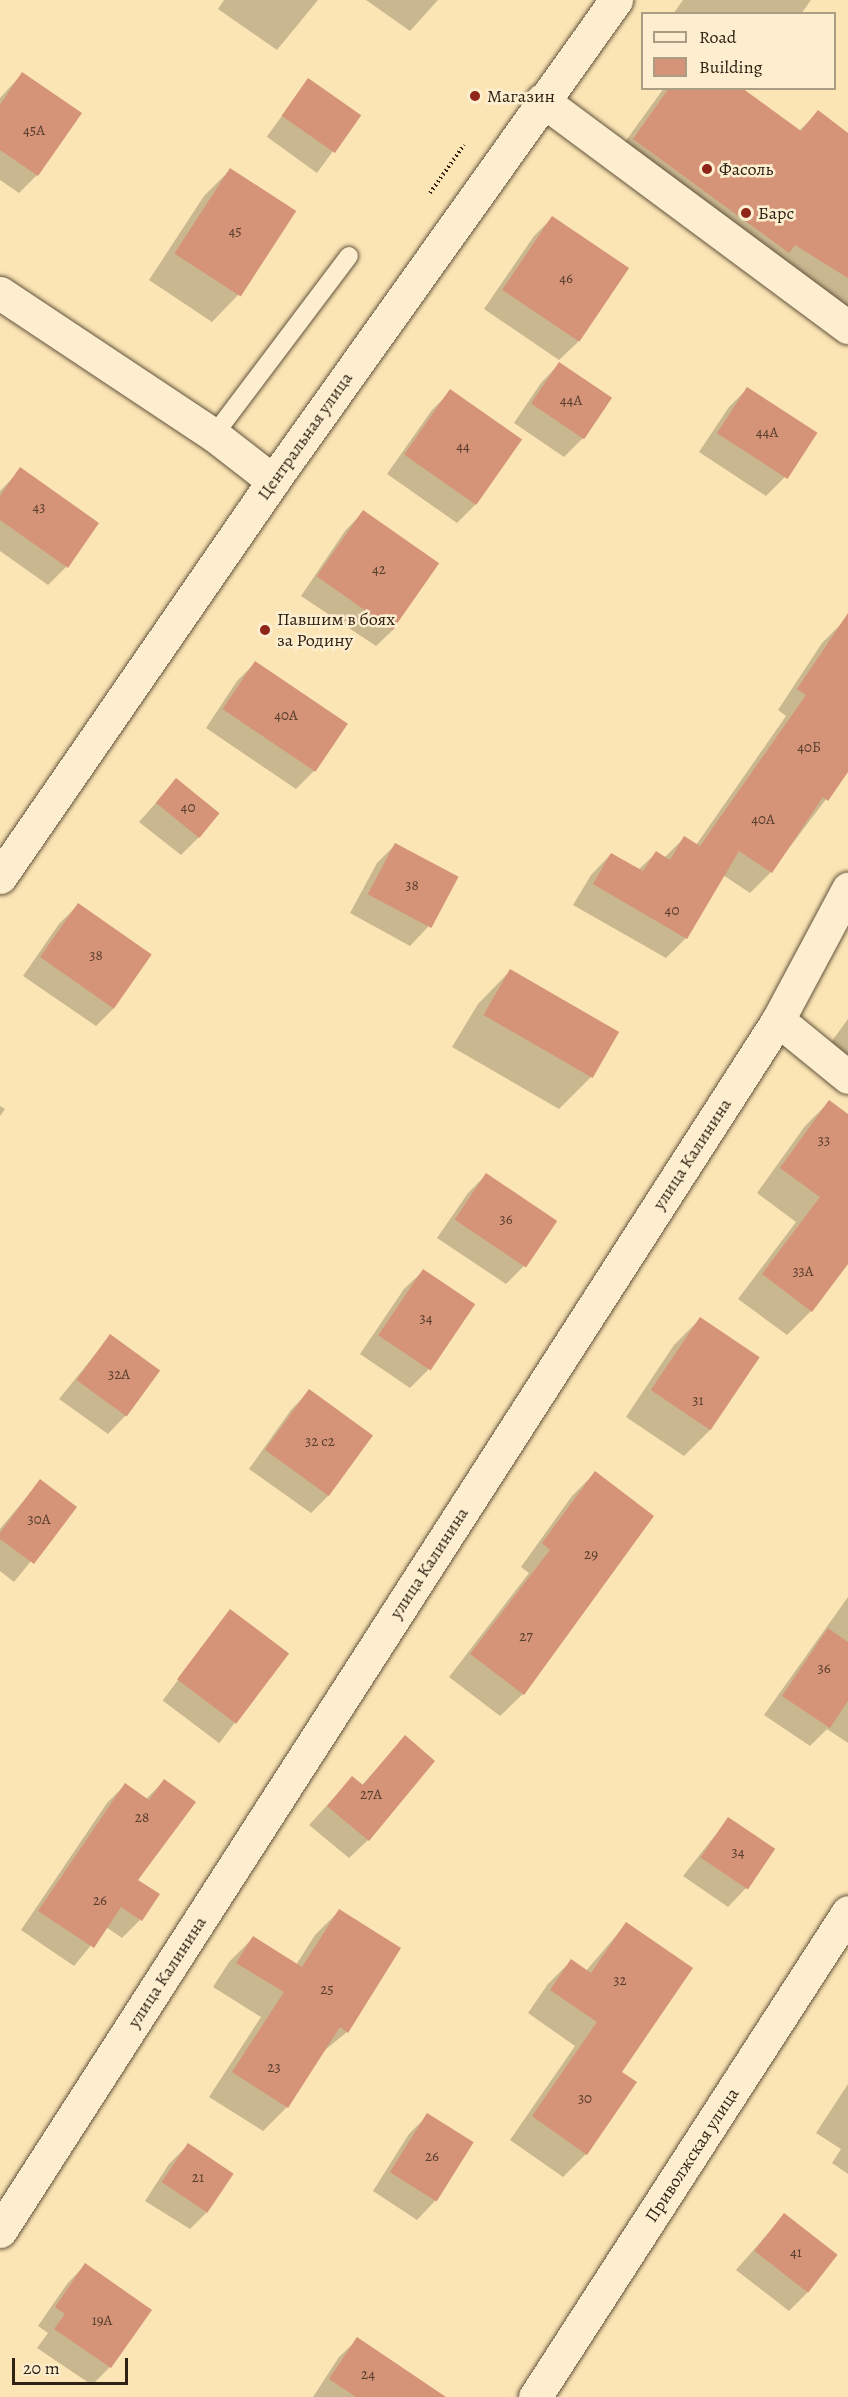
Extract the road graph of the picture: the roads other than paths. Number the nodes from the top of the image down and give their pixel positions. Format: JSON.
{"nodes":[{"id":1,"x":616,"y":0,"type":"edge"},
{"id":2,"x":542,"y":100,"type":"junction"},
{"id":3,"x":349,"y":256,"type":"dead end"},
{"id":4,"x":0,"y":293,"type":"edge"},
{"id":5,"x":848,"y":327,"type":"edge"},
{"id":6,"x":214,"y":435,"type":"junction"},
{"id":7,"x":273,"y":481,"type":"junction"},
{"id":8,"x":0,"y":877,"type":"edge"},
{"id":9,"x":848,"y":889,"type":"edge"},
{"id":10,"x":778,"y":1020,"type":"junction"},
{"id":11,"x":848,"y":1077,"type":"edge"},
{"id":12,"x":848,"y":1912,"type":"edge"},
{"id":13,"x":0,"y":2231,"type":"edge"},
{"id":14,"x":535,"y":2397,"type":"edge"}],
"edges":[{"from":1,"to":2,"type":"street","name":"Центральная улица"},
{"from":2,"to":5,"type":"street"},
{"from":2,"to":7,"type":"street","name":"Центральная улица"},
{"from":3,"to":6,"type":"lane"},
{"from":4,"to":6,"type":"street"},
{"from":6,"to":7,"type":"street"},
{"from":7,"to":8,"type":"street","name":"Центральная улица"},
{"from":9,"to":10,"type":"street","name":"улица Калинина"},
{"from":10,"to":11,"type":"street"},
{"from":10,"to":13,"type":"street","name":"улица Калинина"},
{"from":12,"to":14,"type":"street","name":"Приволжская улица"}]}
